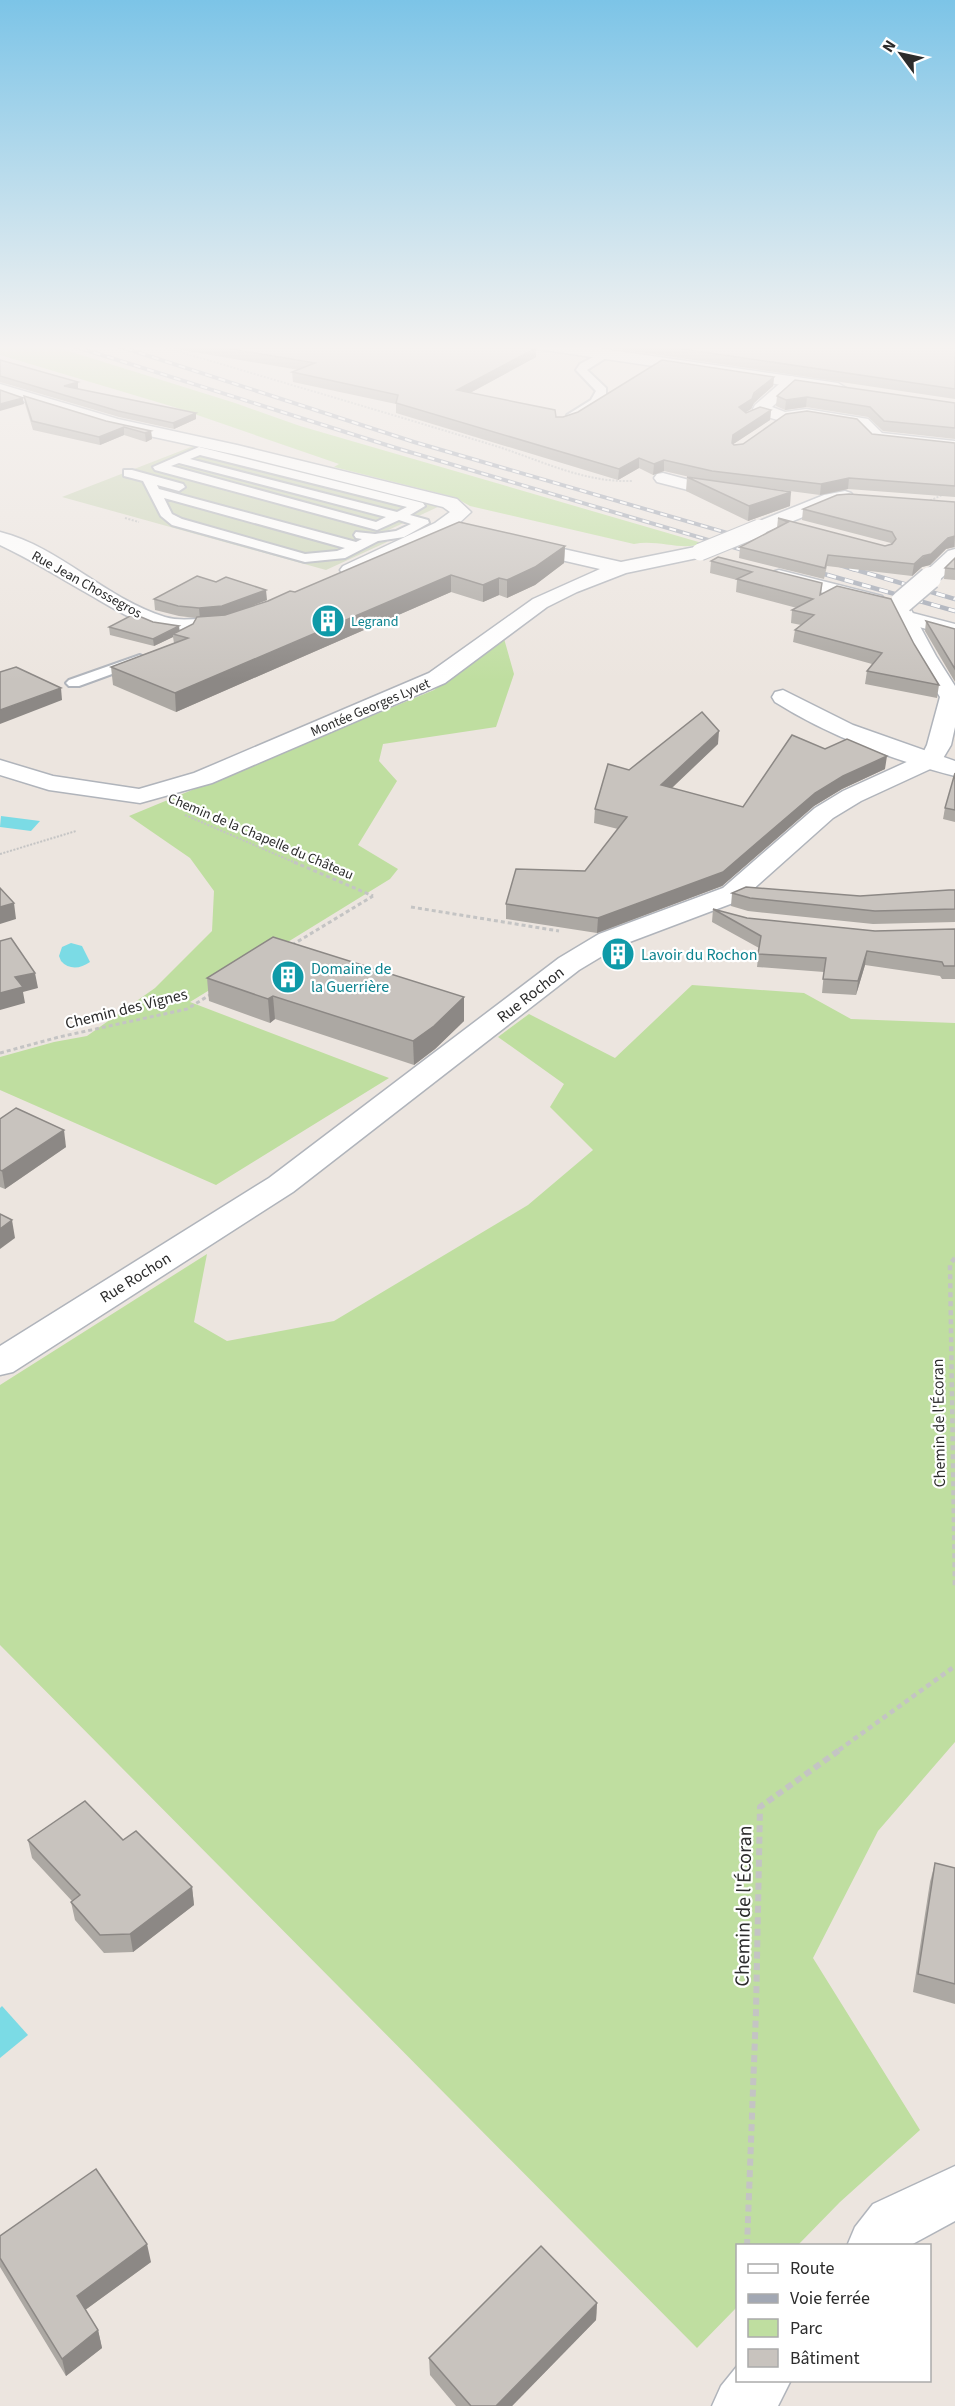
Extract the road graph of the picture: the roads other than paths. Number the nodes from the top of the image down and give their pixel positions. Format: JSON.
{"nodes":[{"id":1,"x":185,"y":456,"type":"edge"},
{"id":2,"x":220,"y":456,"type":"edge"},
{"id":3,"x":262,"y":456,"type":"edge"},
{"id":4,"x":178,"y":459,"type":"junction"},
{"id":5,"x":128,"y":473,"type":"dead end"},
{"id":6,"x":303,"y":477,"type":"junction"},
{"id":7,"x":663,"y":478,"type":"edge"},
{"id":8,"x":148,"y":479,"type":"junction"},
{"id":9,"x":316,"y":480,"type":"junction"},
{"id":10,"x":281,"y":486,"type":"junction"},
{"id":11,"x":295,"y":489,"type":"junction"},
{"id":12,"x":154,"y":492,"type":"junction"},
{"id":13,"x":364,"y":492,"type":"junction"},
{"id":14,"x":746,"y":493,"type":"edge"},
{"id":15,"x":791,"y":498,"type":"edge"},
{"id":16,"x":342,"y":501,"type":"junction"},
{"id":17,"x":927,"y":502,"type":"edge"},
{"id":18,"x":820,"y":503,"type":"junction"},
{"id":19,"x":319,"y":511,"type":"junction"},
{"id":20,"x":398,"y":516,"type":"junction"},
{"id":21,"x":767,"y":524,"type":"junction"},
{"id":22,"x":433,"y":525,"type":"junction"},
{"id":23,"x":808,"y":529,"type":"edge"},
{"id":24,"x":0,"y":538,"type":"edge"},
{"id":25,"x":375,"y":538,"type":"junction"},
{"id":26,"x":358,"y":547,"type":"junction"},
{"id":27,"x":697,"y":553,"type":"junction"},
{"id":28,"x":955,"y":555,"type":"edge"},
{"id":29,"x":728,"y":563,"type":"edge"},
{"id":30,"x":621,"y":568,"type":"junction"},
{"id":31,"x":762,"y":572,"type":"edge"},
{"id":32,"x":336,"y":577,"type":"edge"},
{"id":33,"x":902,"y":608,"type":"junction"},
{"id":34,"x":252,"y":616,"type":"edge"},
{"id":35,"x":955,"y":631,"type":"edge"},
{"id":36,"x":156,"y":653,"type":"edge"},
{"id":37,"x":74,"y":683,"type":"dead end"},
{"id":38,"x":783,"y":697,"type":"dead end"},
{"id":39,"x":931,"y":760,"type":"junction"},
{"id":40,"x":0,"y":767,"type":"edge"},
{"id":41,"x":955,"y":769,"type":"edge"},
{"id":42,"x":700,"y":908,"type":"junction"},
{"id":43,"x":735,"y":918,"type":"edge"},
{"id":44,"x":0,"y":1363,"type":"edge"},
{"id":45,"x":955,"y":2193,"type":"edge"},
{"id":46,"x":876,"y":2244,"type":"edge"}],
"edges":[{"from":1,"to":4,"type":"lane"},
{"from":2,"to":6,"type":"lane"},
{"from":3,"to":22,"type":"street"},
{"from":4,"to":10,"type":"lane"},
{"from":4,"to":19,"type":"lane"},
{"from":5,"to":8,"type":"lane"},
{"from":6,"to":9,"type":"lane"},
{"from":6,"to":10,"type":"lane"},
{"from":7,"to":14,"type":"street"},
{"from":8,"to":12,"type":"lane"},
{"from":8,"to":25,"type":"lane"},
{"from":9,"to":11,"type":"lane"},
{"from":9,"to":13,"type":"lane"},
{"from":10,"to":11,"type":"lane"},
{"from":11,"to":16,"type":"lane"},
{"from":12,"to":26,"type":"lane"},
{"from":12,"to":26,"type":"lane"},
{"from":13,"to":16,"type":"lane"},
{"from":13,"to":20,"type":"lane"},
{"from":15,"to":18,"type":"street"},
{"from":16,"to":19,"type":"lane"},
{"from":16,"to":20,"type":"lane"},
{"from":17,"to":18,"type":"street","name":"Montée Georges Lyvet"},
{"from":18,"to":21,"type":"street","name":"Montée Georges Lyvet"},
{"from":19,"to":20,"type":"lane"},
{"from":20,"to":22,"type":"lane"},
{"from":21,"to":23,"type":"street"},
{"from":21,"to":27,"type":"street","name":"Montée Georges Lyvet","bridge":true},
{"from":22,"to":25,"type":"lane"},
{"from":22,"to":30,"type":"street"},
{"from":22,"to":32,"type":"street"},
{"from":24,"to":34,"type":"street","name":"Rue Jean Chossegros"},
{"from":25,"to":26,"type":"lane"},
{"from":27,"to":29,"type":"street"},
{"from":27,"to":30,"type":"street","name":"Montée Georges Lyvet"},
{"from":28,"to":33,"type":"street","bridge":true},
{"from":30,"to":40,"type":"street","name":"Montée Georges Lyvet"},
{"from":31,"to":33,"type":"street"},
{"from":33,"to":35,"type":"street"},
{"from":33,"to":39,"type":"street"},
{"from":36,"to":37,"type":"lane"},
{"from":38,"to":39,"type":"street"},
{"from":39,"to":41,"type":"street"},
{"from":39,"to":42,"type":"street","name":"Rue Rochon"},
{"from":42,"to":43,"type":"street"},
{"from":42,"to":44,"type":"street","name":"Rue Rochon"},
{"from":45,"to":46,"type":"street"}]}
